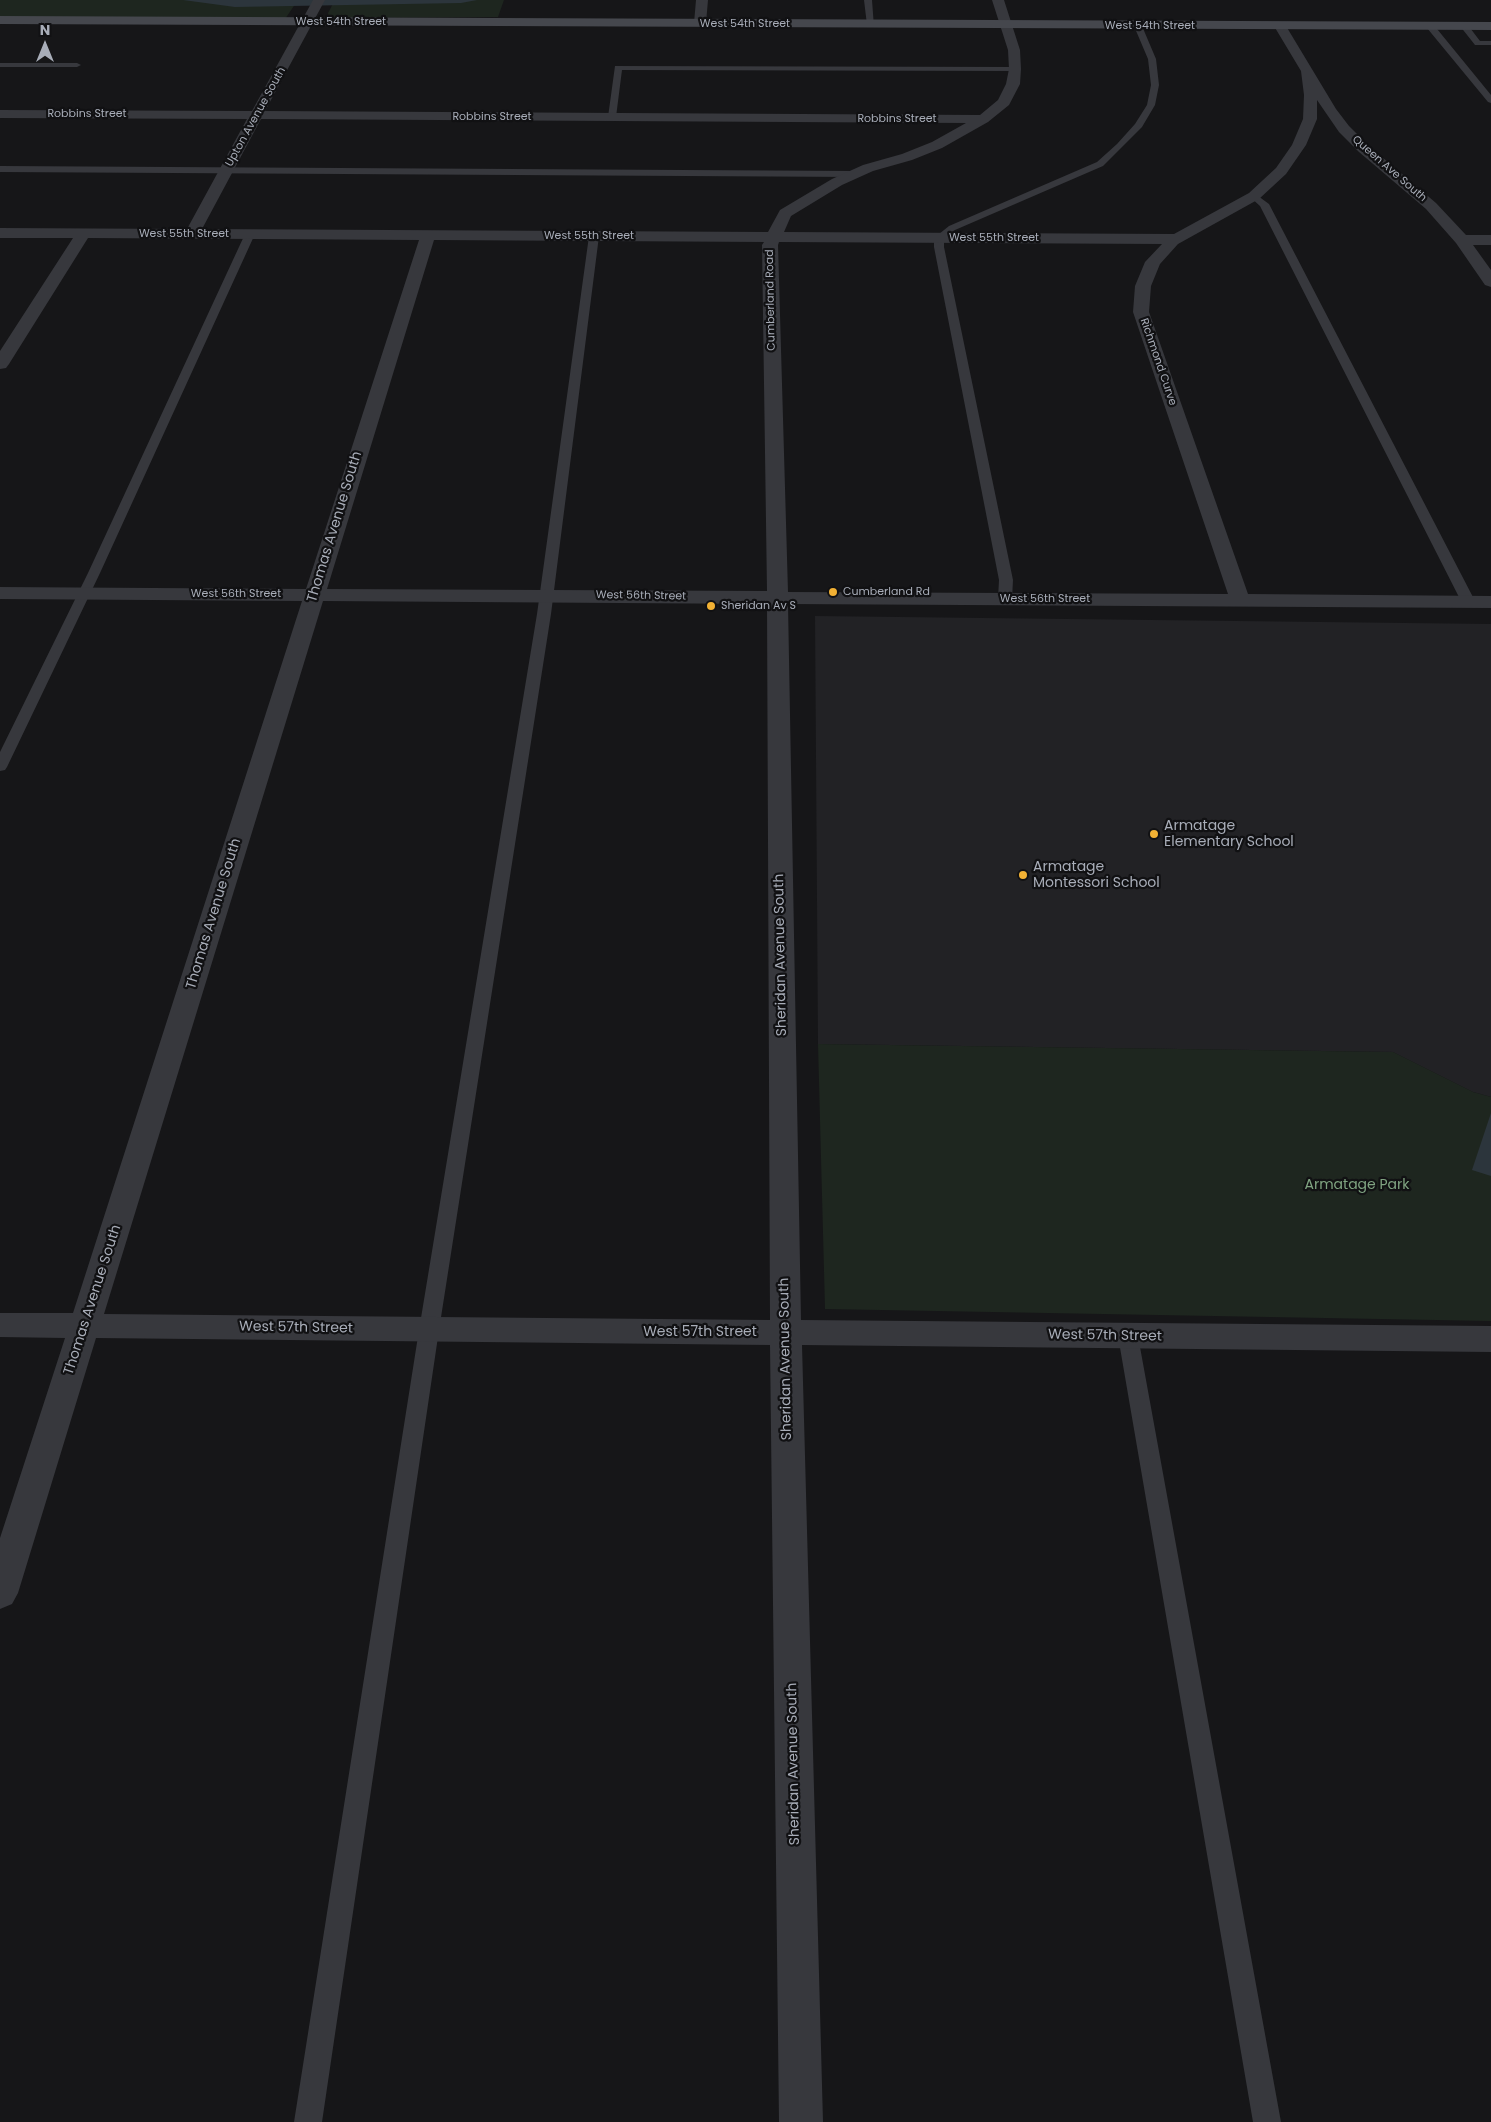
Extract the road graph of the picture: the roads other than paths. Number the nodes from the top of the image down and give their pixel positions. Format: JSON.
{"nodes":[{"id":1,"x":702,"y":0,"type":"edge"},
{"id":2,"x":868,"y":0,"type":"edge"},
{"id":3,"x":998,"y":0,"type":"edge"},
{"id":4,"x":314,"y":10,"type":"edge"},
{"id":5,"x":0,"y":20,"type":"edge"},
{"id":6,"x":700,"y":24,"type":"junction"},
{"id":7,"x":871,"y":24,"type":"junction"},
{"id":8,"x":1006,"y":25,"type":"junction"},
{"id":9,"x":1138,"y":26,"type":"junction"},
{"id":10,"x":1280,"y":26,"type":"junction"},
{"id":11,"x":1430,"y":26,"type":"junction"},
{"id":12,"x":1464,"y":26,"type":"junction"},
{"id":13,"x":1491,"y":26,"type":"edge"},
{"id":14,"x":1491,"y":43,"type":"edge"},
{"id":15,"x":0,"y":65,"type":"edge"},
{"id":16,"x":77,"y":65,"type":"dead end"},
{"id":17,"x":1015,"y":69,"type":"junction"},
{"id":18,"x":1307,"y":71,"type":"junction"},
{"id":19,"x":1491,"y":100,"type":"edge"},
{"id":20,"x":0,"y":114,"type":"edge"},
{"id":21,"x":256,"y":116,"type":"junction"},
{"id":22,"x":612,"y":117,"type":"junction"},
{"id":23,"x":983,"y":119,"type":"junction"},
{"id":24,"x":0,"y":169,"type":"edge"},
{"id":25,"x":226,"y":170,"type":"junction"},
{"id":26,"x":856,"y":174,"type":"junction"},
{"id":27,"x":1254,"y":196,"type":"junction"},
{"id":28,"x":0,"y":233,"type":"edge"},
{"id":29,"x":82,"y":234,"type":"junction"},
{"id":30,"x":192,"y":234,"type":"junction"},
{"id":31,"x":250,"y":234,"type":"junction"},
{"id":32,"x":428,"y":235,"type":"junction"},
{"id":33,"x":594,"y":236,"type":"junction"},
{"id":34,"x":774,"y":237,"type":"junction"},
{"id":35,"x":940,"y":238,"type":"junction"},
{"id":36,"x":1178,"y":239,"type":"junction"},
{"id":37,"x":1462,"y":240,"type":"junction"},
{"id":38,"x":1491,"y":240,"type":"edge"},
{"id":39,"x":1491,"y":282,"type":"edge"},
{"id":40,"x":0,"y":364,"type":"edge"},
{"id":41,"x":0,"y":593,"type":"edge"},
{"id":42,"x":84,"y":593,"type":"junction"},
{"id":43,"x":314,"y":594,"type":"junction"},
{"id":44,"x":546,"y":595,"type":"junction"},
{"id":45,"x":777,"y":597,"type":"junction"},
{"id":46,"x":1005,"y":598,"type":"junction"},
{"id":47,"x":1240,"y":600,"type":"junction"},
{"id":48,"x":1468,"y":602,"type":"junction"},
{"id":49,"x":1491,"y":602,"type":"edge"},
{"id":50,"x":0,"y":767,"type":"edge"},
{"id":51,"x":0,"y":1324,"type":"edge"},
{"id":52,"x":85,"y":1325,"type":"junction"},
{"id":53,"x":429,"y":1330,"type":"junction"},
{"id":54,"x":786,"y":1333,"type":"junction"},
{"id":55,"x":1128,"y":1336,"type":"junction"},
{"id":56,"x":1491,"y":1339,"type":"edge"},
{"id":57,"x":0,"y":1592,"type":"edge"},
{"id":58,"x":308,"y":2122,"type":"edge"},
{"id":59,"x":801,"y":2122,"type":"edge"},
{"id":60,"x":1267,"y":2122,"type":"edge"}],
"edges":[{"from":1,"to":6,"type":"street"},
{"from":2,"to":7,"type":"lane"},
{"from":3,"to":8,"type":"street","name":"Cumberland Road"},
{"from":4,"to":5,"type":"street","name":"West 54th Street"},
{"from":4,"to":6,"type":"street","name":"West 54th Street"},
{"from":4,"to":21,"type":"street","name":"Upton Avenue South"},
{"from":6,"to":7,"type":"street","name":"West 54th Street"},
{"from":7,"to":8,"type":"street","name":"West 54th Street"},
{"from":8,"to":9,"type":"street","name":"West 54th Street"},
{"from":8,"to":17,"type":"street","name":"Cumberland Road"},
{"from":9,"to":10,"type":"street","name":"West 54th Street"},
{"from":9,"to":35,"type":"lane"},
{"from":10,"to":11,"type":"street","name":"West 54th Street"},
{"from":10,"to":18,"type":"street","name":"Queen Ave South"},
{"from":11,"to":12,"type":"street","name":"West 54th Street"},
{"from":11,"to":19,"type":"lane"},
{"from":12,"to":13,"type":"street","name":"West 54th Street"},
{"from":12,"to":14,"type":"lane"},
{"from":15,"to":16,"type":"lane"},
{"from":17,"to":22,"type":"lane"},
{"from":17,"to":23,"type":"street","name":"Cumberland Road"},
{"from":18,"to":27,"type":"street","name":"Richmond Curve"},
{"from":18,"to":37,"type":"street","name":"Queen Ave South"},
{"from":20,"to":21,"type":"street","name":"Robbins Street"},
{"from":21,"to":22,"type":"street","name":"Robbins Street"},
{"from":21,"to":25,"type":"street","name":"Upton Avenue South"},
{"from":22,"to":23,"type":"street","name":"Robbins Street"},
{"from":23,"to":26,"type":"street","name":"Cumberland Road"},
{"from":24,"to":25,"type":"lane"},
{"from":25,"to":26,"type":"lane"},
{"from":25,"to":30,"type":"street","name":"Upton Avenue South"},
{"from":26,"to":34,"type":"street","name":"Cumberland Road"},
{"from":27,"to":36,"type":"street","name":"Richmond Curve"},
{"from":27,"to":48,"type":"lane"},
{"from":28,"to":29,"type":"street","name":"West 55th Street"},
{"from":29,"to":30,"type":"street","name":"West 55th Street"},
{"from":29,"to":40,"type":"street"},
{"from":30,"to":31,"type":"street","name":"West 55th Street"},
{"from":31,"to":32,"type":"street","name":"West 55th Street"},
{"from":31,"to":42,"type":"lane"},
{"from":32,"to":33,"type":"street","name":"West 55th Street"},
{"from":32,"to":43,"type":"street","name":"Thomas Avenue South"},
{"from":33,"to":34,"type":"street","name":"West 55th Street"},
{"from":33,"to":44,"type":"lane"},
{"from":34,"to":35,"type":"street","name":"West 55th Street"},
{"from":34,"to":45,"type":"street","name":"Cumberland Road"},
{"from":35,"to":36,"type":"street","name":"West 55th Street"},
{"from":35,"to":46,"type":"lane"},
{"from":36,"to":47,"type":"street","name":"Richmond Curve"},
{"from":37,"to":38,"type":"street"},
{"from":37,"to":39,"type":"street","name":"Queen Ave South"},
{"from":41,"to":42,"type":"street","name":"West 56th Street"},
{"from":42,"to":43,"type":"street","name":"West 56th Street"},
{"from":42,"to":50,"type":"lane"},
{"from":43,"to":44,"type":"street","name":"West 56th Street"},
{"from":43,"to":52,"type":"street","name":"Thomas Avenue South"},
{"from":44,"to":45,"type":"street","name":"West 56th Street"},
{"from":44,"to":53,"type":"lane"},
{"from":45,"to":46,"type":"street","name":"West 56th Street"},
{"from":45,"to":54,"type":"street","name":"Sheridan Avenue South"},
{"from":46,"to":47,"type":"street","name":"West 56th Street"},
{"from":47,"to":48,"type":"street","name":"West 56th Street"},
{"from":48,"to":49,"type":"street","name":"West 56th Street"},
{"from":51,"to":52,"type":"street","name":"West 57th Street"},
{"from":52,"to":53,"type":"street","name":"West 57th Street"},
{"from":52,"to":57,"type":"street","name":"Thomas Avenue South"},
{"from":53,"to":54,"type":"street","name":"West 57th Street"},
{"from":53,"to":58,"type":"lane"},
{"from":54,"to":55,"type":"street","name":"West 57th Street"},
{"from":54,"to":59,"type":"street","name":"Sheridan Avenue South"},
{"from":55,"to":56,"type":"street","name":"West 57th Street"},
{"from":55,"to":60,"type":"lane"}]}
